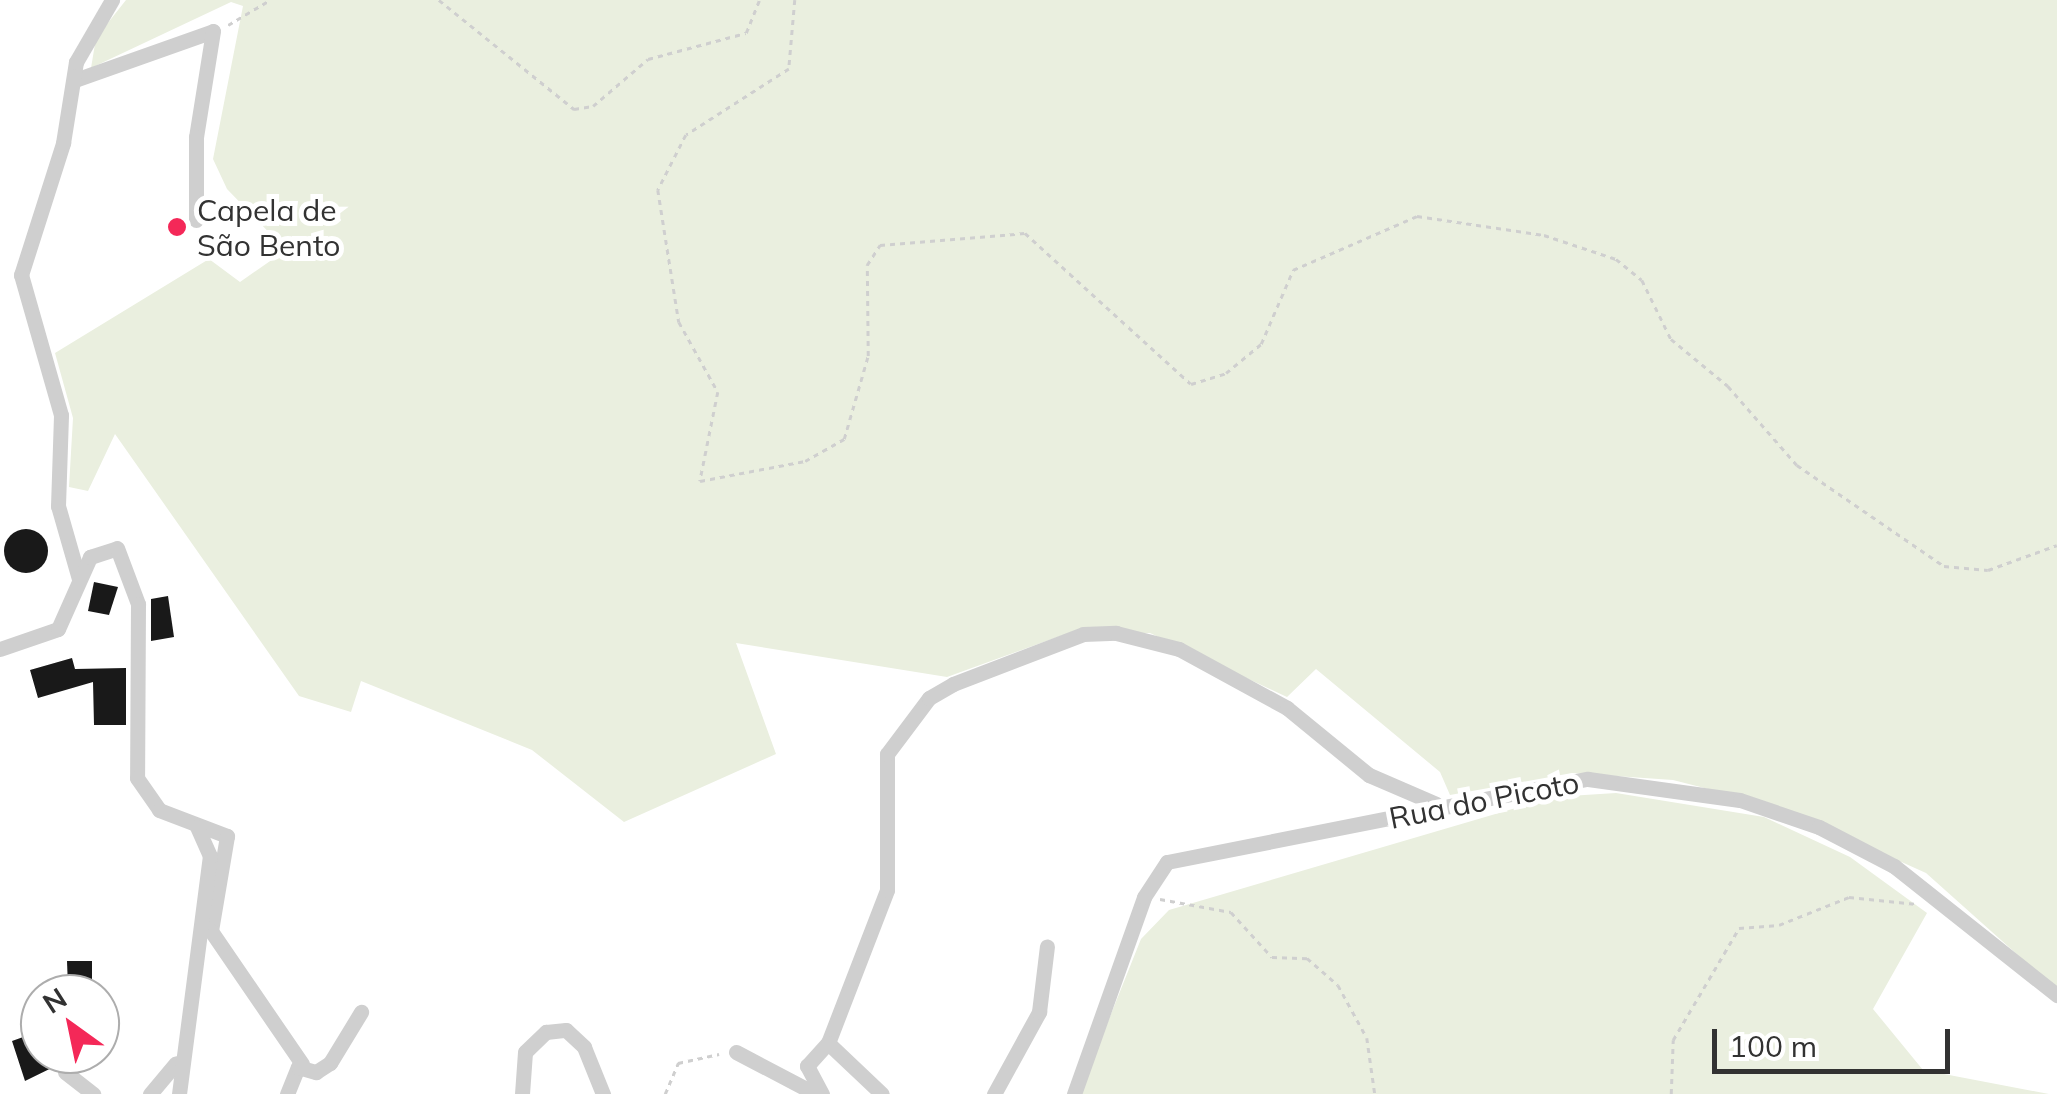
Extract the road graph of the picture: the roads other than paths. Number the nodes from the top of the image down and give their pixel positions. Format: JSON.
{"nodes":[{"id":1,"x":112,"y":0,"type":"edge"},
{"id":2,"x":75,"y":80,"type":"junction"},
{"id":3,"x":196,"y":220,"type":"dead end"},
{"id":4,"x":79,"y":578,"type":"junction"},
{"id":5,"x":0,"y":649,"type":"edge"},
{"id":6,"x":1436,"y":804,"type":"junction"},
{"id":7,"x":197,"y":826,"type":"junction"},
{"id":8,"x":1047,"y":946,"type":"dead end"},
{"id":9,"x":2057,"y":995,"type":"edge"},
{"id":10,"x":361,"y":1012,"type":"dead end"},
{"id":11,"x":828,"y":1043,"type":"junction"},
{"id":12,"x":736,"y":1052,"type":"dead end"},
{"id":13,"x":178,"y":1060,"type":"junction"},
{"id":14,"x":302,"y":1064,"type":"junction"},
{"id":15,"x":68,"y":1074,"type":"edge"},
{"id":16,"x":93,"y":1094,"type":"edge"},
{"id":17,"x":150,"y":1094,"type":"edge"},
{"id":18,"x":179,"y":1094,"type":"edge"},
{"id":19,"x":287,"y":1094,"type":"edge"},
{"id":20,"x":522,"y":1094,"type":"edge"},
{"id":21,"x":603,"y":1094,"type":"edge"},
{"id":22,"x":819,"y":1094,"type":"edge"},
{"id":23,"x":882,"y":1094,"type":"edge"},
{"id":24,"x":994,"y":1094,"type":"edge"},
{"id":25,"x":1074,"y":1094,"type":"edge"}],
"edges":[{"from":1,"to":2,"type":"street"},
{"from":2,"to":3,"type":"street"},
{"from":2,"to":4,"type":"street"},
{"from":4,"to":5,"type":"street"},
{"from":4,"to":7,"type":"street"},
{"from":6,"to":9,"type":"street","name":"Rua do Picoto"},
{"from":6,"to":11,"type":"street"},
{"from":6,"to":25,"type":"street","name":"Rua do Picoto"},
{"from":7,"to":13,"type":"street"},
{"from":7,"to":14,"type":"street"},
{"from":8,"to":24,"type":"street"},
{"from":10,"to":14,"type":"street"},
{"from":11,"to":22,"type":"street"},
{"from":11,"to":23,"type":"street"},
{"from":12,"to":22,"type":"street"},
{"from":13,"to":17,"type":"street"},
{"from":13,"to":18,"type":"street"},
{"from":14,"to":19,"type":"street"},
{"from":15,"to":16,"type":"street"},
{"from":20,"to":21,"type":"street"}]}
